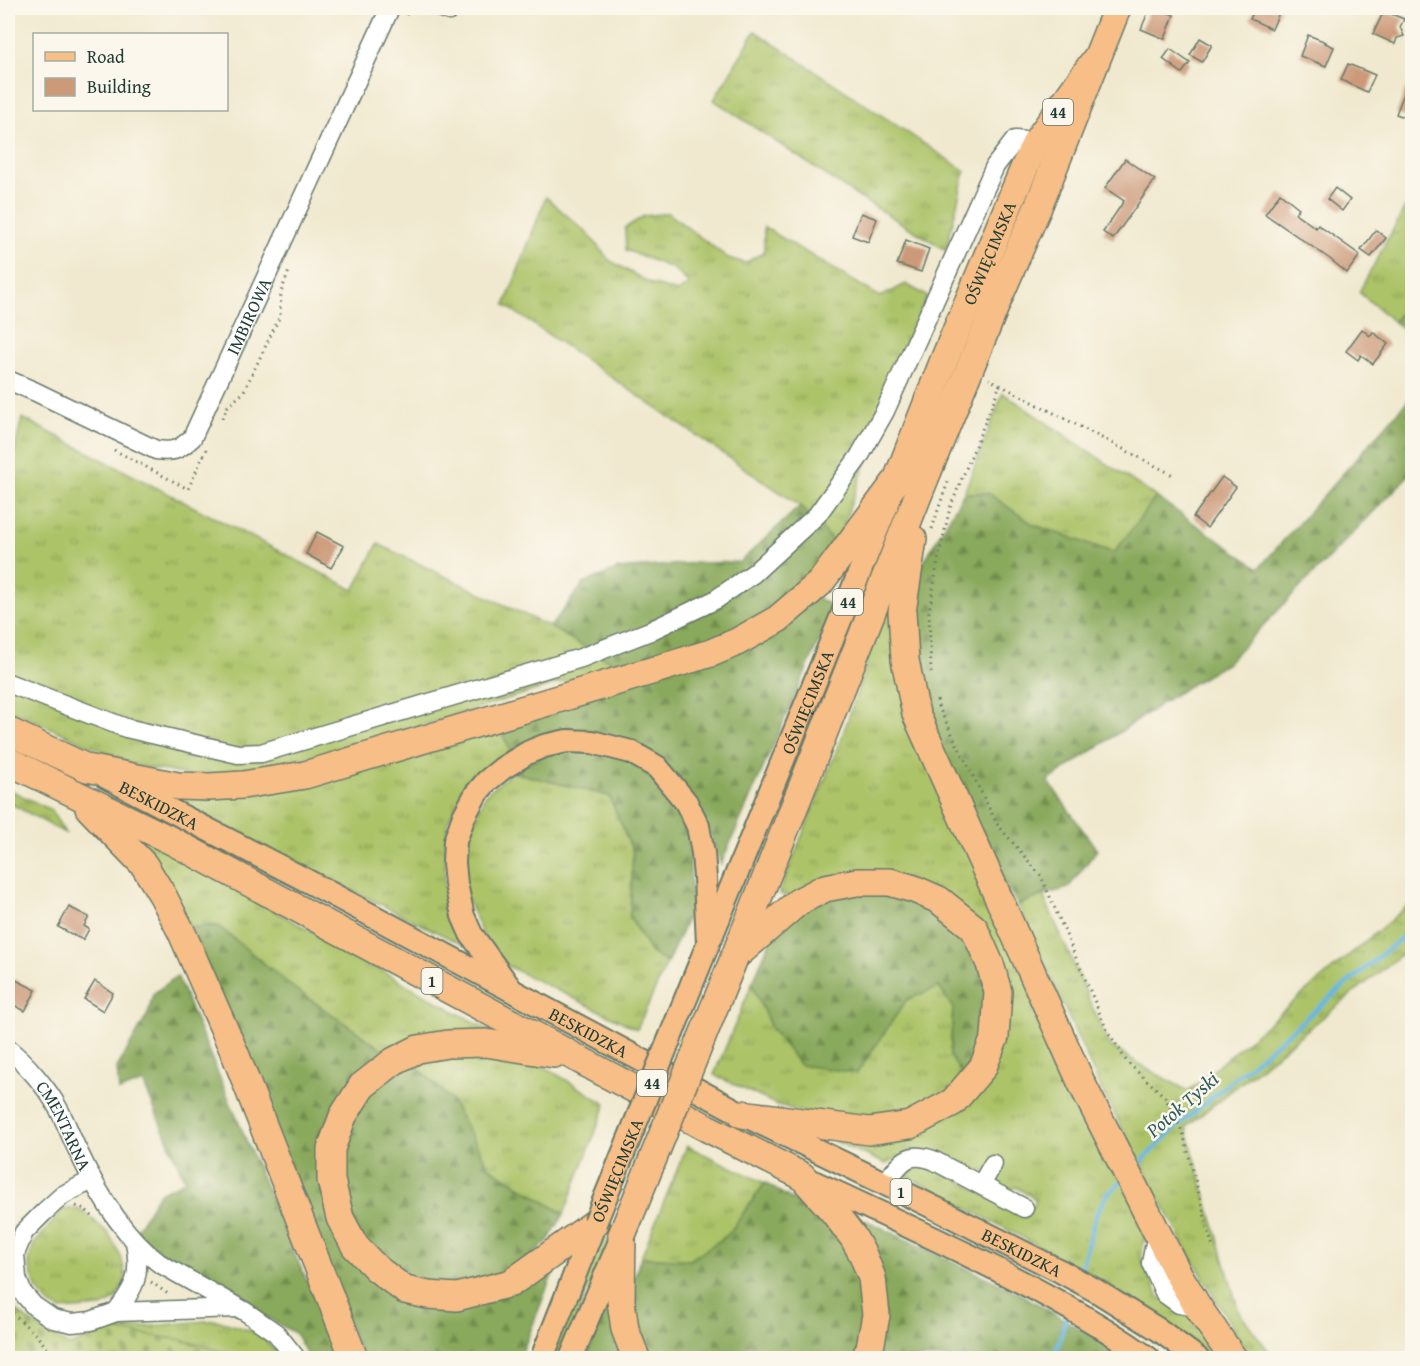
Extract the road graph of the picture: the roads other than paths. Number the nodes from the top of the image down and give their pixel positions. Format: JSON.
{"nodes":[{"id":1,"x":390,"y":8,"type":"edge"},
{"id":2,"x":1117,"y":8,"type":"edge"},
{"id":3,"x":1095,"y":60,"type":"junction"},
{"id":4,"x":1036,"y":142,"type":"junction"},
{"id":5,"x":8,"y":380,"type":"edge"},
{"id":6,"x":908,"y":486,"type":"junction"},
{"id":7,"x":8,"y":683,"type":"edge"},
{"id":8,"x":8,"y":731,"type":"edge"},
{"id":9,"x":8,"y":761,"type":"edge"},
{"id":10,"x":87,"y":768,"type":"junction"},
{"id":11,"x":74,"y":792,"type":"junction"},
{"id":12,"x":708,"y":944,"type":"junction"},
{"id":13,"x":735,"y":956,"type":"junction"},
{"id":14,"x":512,"y":992,"type":"junction"},
{"id":15,"x":8,"y":1049,"type":"edge"},
{"id":16,"x":578,"y":1059,"type":"junction"},
{"id":17,"x":742,"y":1114,"type":"junction"},
{"id":18,"x":993,"y":1164,"type":"dead end"},
{"id":19,"x":802,"y":1176,"type":"junction"},
{"id":20,"x":92,"y":1180,"type":"junction"},
{"id":21,"x":884,"y":1184,"type":"junction"},
{"id":22,"x":981,"y":1185,"type":"junction"},
{"id":23,"x":1024,"y":1208,"type":"dead end"},
{"id":24,"x":596,"y":1223,"type":"junction"},
{"id":25,"x":622,"y":1235,"type":"junction"},
{"id":26,"x":135,"y":1242,"type":"junction"},
{"id":27,"x":237,"y":1308,"type":"junction"},
{"id":28,"x":116,"y":1312,"type":"junction"},
{"id":29,"x":296,"y":1359,"type":"edge"},
{"id":30,"x":354,"y":1359,"type":"edge"},
{"id":31,"x":542,"y":1359,"type":"edge"},
{"id":32,"x":571,"y":1359,"type":"edge"},
{"id":33,"x":636,"y":1359,"type":"edge"},
{"id":34,"x":865,"y":1359,"type":"edge"},
{"id":35,"x":1149,"y":1359,"type":"edge"},
{"id":36,"x":1197,"y":1359,"type":"edge"},
{"id":37,"x":1233,"y":1359,"type":"edge"}],
"edges":[{"from":1,"to":5,"type":"street","name":"IMBIROWA"},
{"from":2,"to":3,"type":"highway","name":"OŚWIĘCIMSKA","number":"44"},
{"from":3,"to":4,"type":"highway","name":"OŚWIĘCIMSKA","number":"44"},
{"from":3,"to":6,"type":"highway","name":"OŚWIĘCIMSKA","number":"44"},
{"from":4,"to":6,"type":"highway","name":"OŚWIĘCIMSKA","number":"44"},
{"from":4,"to":7,"type":"street"},
{"from":6,"to":10,"type":"highway"},
{"from":6,"to":12,"type":"main road","name":"OŚWIĘCIMSKA","number":"44"},
{"from":6,"to":13,"type":"highway","name":"OŚWIĘCIMSKA","number":"44"},
{"from":6,"to":37,"type":"highway"},
{"from":8,"to":10,"type":"highway","name":"BESKIDZKA","number":"1"},
{"from":9,"to":11,"type":"highway","name":"BESKIDZKA","number":"1"},
{"from":10,"to":14,"type":"main road","name":"BESKIDZKA","number":"1"},
{"from":11,"to":16,"type":"highway","name":"BESKIDZKA","number":"1"},
{"from":11,"to":30,"type":"highway"},
{"from":12,"to":14,"type":"main road"},
{"from":12,"to":24,"type":"main road","name":"OŚWIĘCIMSKA","number":"44","bridge":true},
{"from":13,"to":17,"type":"highway"},
{"from":13,"to":25,"type":"highway","name":"OŚWIĘCIMSKA","number":"44","bridge":true},
{"from":14,"to":17,"type":"main road","name":"BESKIDZKA","number":"1"},
{"from":15,"to":20,"type":"street","name":"CMENTARNA"},
{"from":16,"to":19,"type":"highway","name":"BESKIDZKA","number":"1"},
{"from":16,"to":24,"type":"highway"},
{"from":17,"to":21,"type":"main road","name":"BESKIDZKA","number":"1"},
{"from":18,"to":22,"type":"street"},
{"from":19,"to":34,"type":"highway"},
{"from":19,"to":35,"type":"main road","name":"BESKIDZKA","number":"1"},
{"from":20,"to":26,"type":"street","name":"CMENTARNA"},
{"from":20,"to":28,"type":"street","name":"CMENTARNA"},
{"from":21,"to":22,"type":"street"},
{"from":21,"to":36,"type":"main road","name":"BESKIDZKA","number":"1"},
{"from":22,"to":23,"type":"street"},
{"from":24,"to":31,"type":"main road","name":"OŚWIĘCIMSKA","number":"44"},
{"from":25,"to":32,"type":"main road","name":"OŚWIĘCIMSKA","number":"44"},
{"from":25,"to":33,"type":"highway"},
{"from":26,"to":27,"type":"street","name":"CMENTARNA"},
{"from":26,"to":28,"type":"street"},
{"from":27,"to":28,"type":"street","name":"CMENTARNA"},
{"from":27,"to":29,"type":"street","name":"CMENTARNA"}]}
